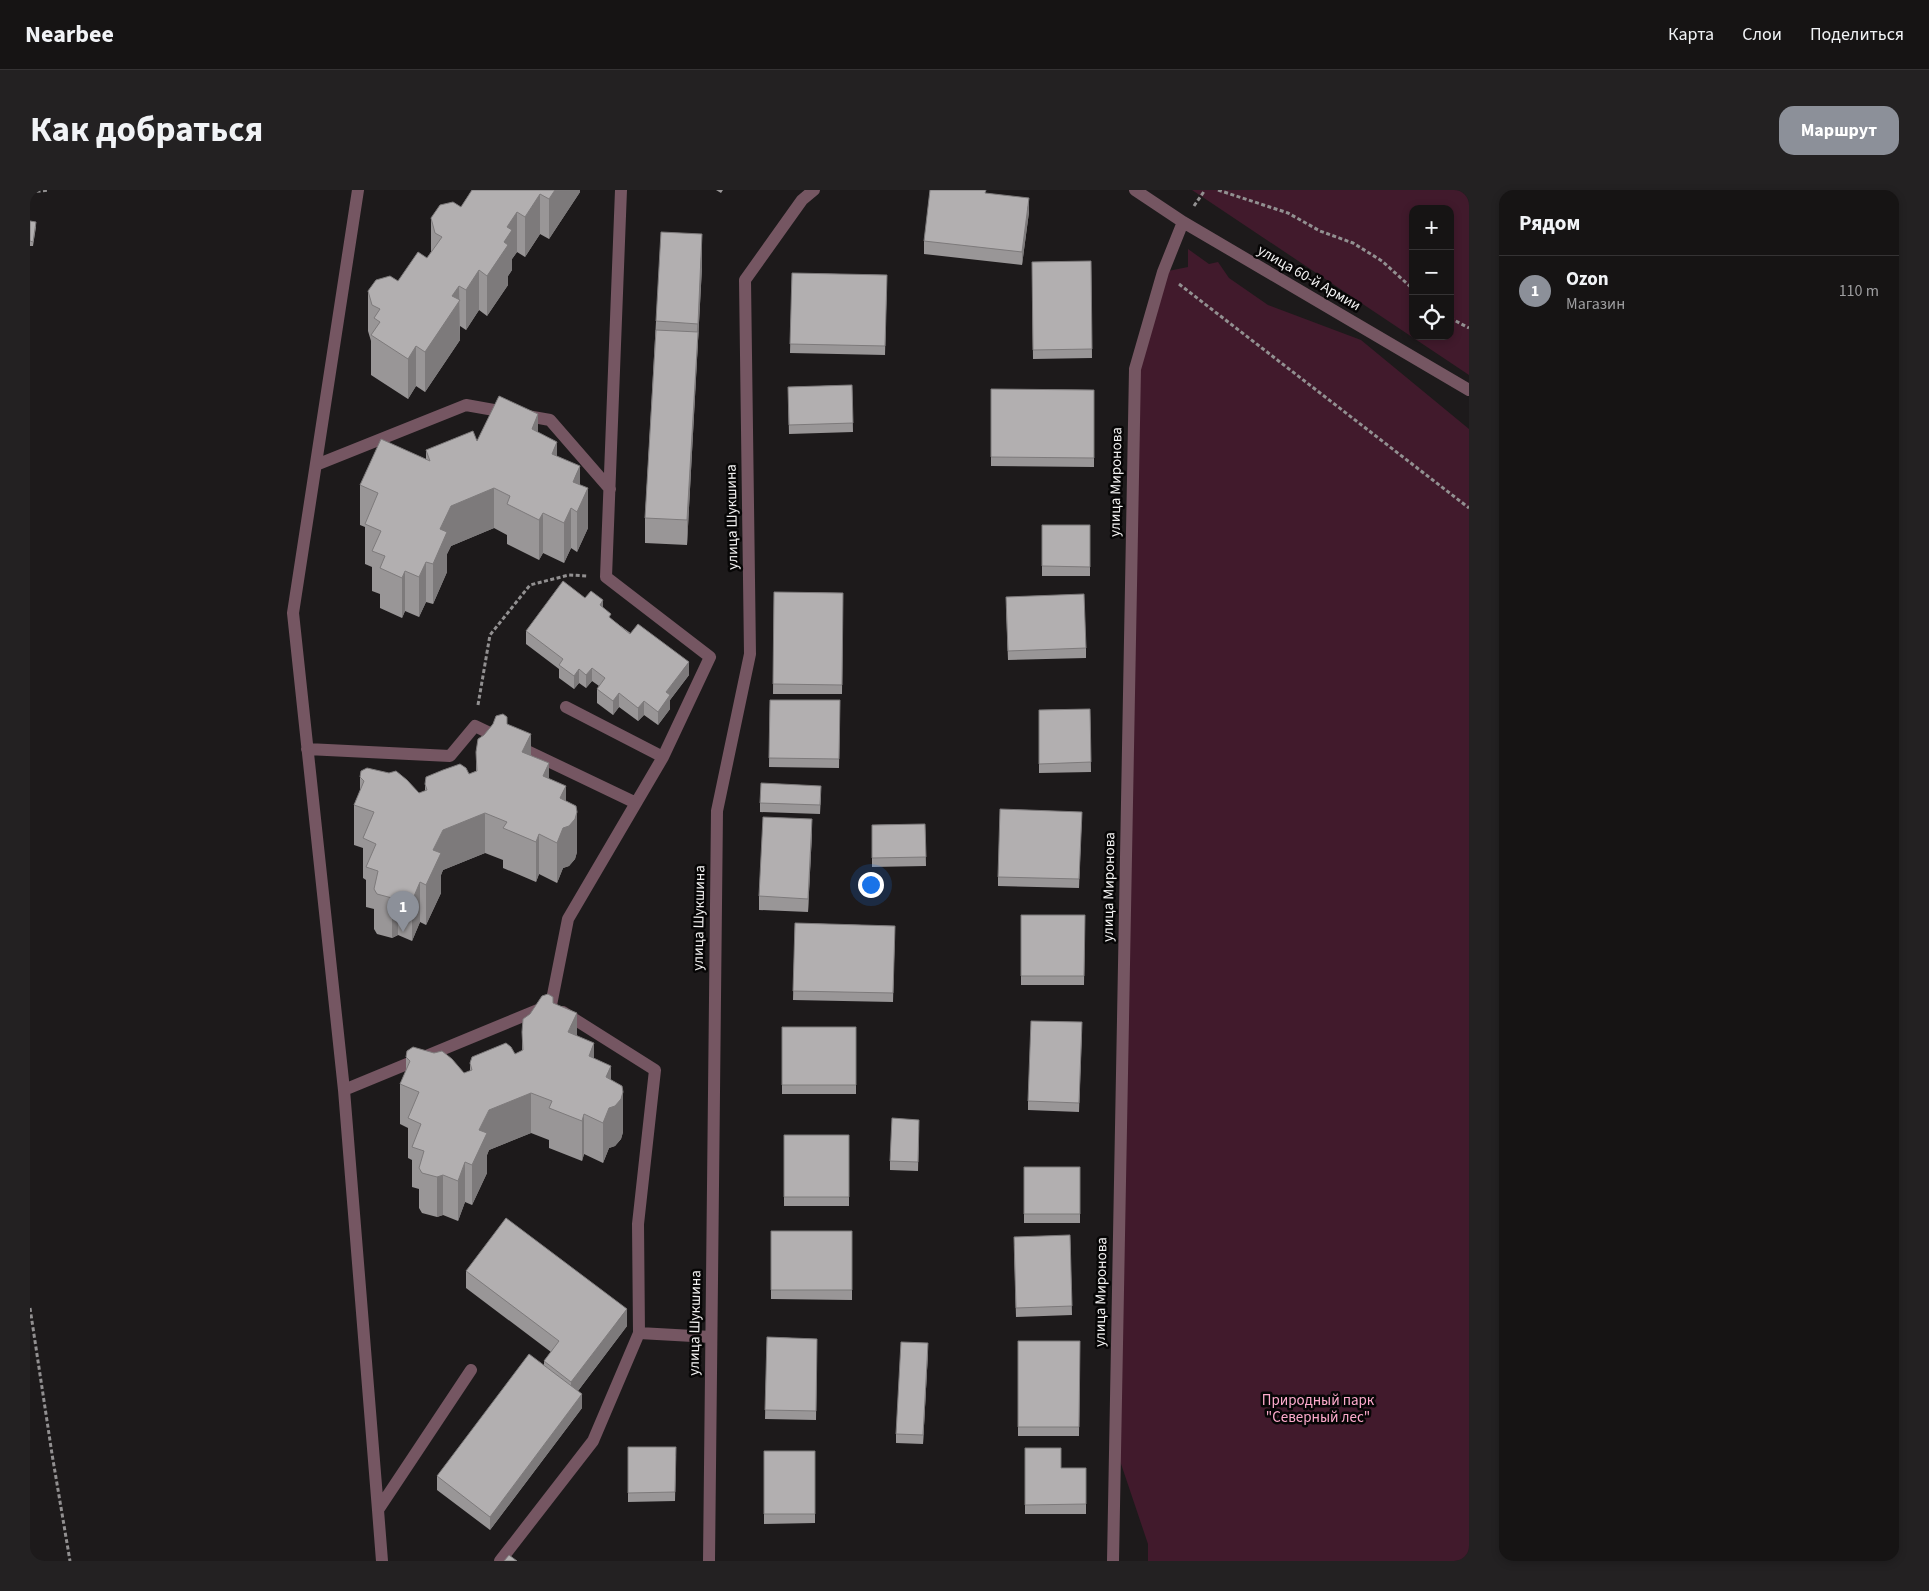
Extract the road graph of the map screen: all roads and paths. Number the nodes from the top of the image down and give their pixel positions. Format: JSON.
{"nodes":[{"id":1,"x":49,"y":190,"type":"edge"},
{"id":2,"x":358,"y":190,"type":"edge"},
{"id":3,"x":621,"y":190,"type":"edge"},
{"id":4,"x":814,"y":190,"type":"edge"},
{"id":5,"x":1135,"y":190,"type":"edge"},
{"id":6,"x":1218,"y":190,"type":"edge"},
{"id":7,"x":30,"y":192,"type":"edge"},
{"id":8,"x":1183,"y":222,"type":"junction"},
{"id":9,"x":1163,"y":272,"type":"junction"},
{"id":10,"x":1409,"y":285,"type":"edge"},
{"id":11,"x":1454,"y":320,"type":"edge"},
{"id":12,"x":1469,"y":328,"type":"edge"},
{"id":13,"x":1469,"y":390,"type":"edge"},
{"id":14,"x":316,"y":465,"type":"junction"},
{"id":15,"x":610,"y":489,"type":"junction"},
{"id":16,"x":1469,"y":508,"type":"edge"},
{"id":17,"x":606,"y":577,"type":"junction"},
{"id":18,"x":566,"y":708,"type":"dead end"},
{"id":19,"x":475,"y":726,"type":"junction"},
{"id":20,"x":307,"y":749,"type":"junction"},
{"id":21,"x":663,"y":757,"type":"junction"},
{"id":22,"x":636,"y":803,"type":"junction"},
{"id":23,"x":551,"y":1005,"type":"junction"},
{"id":24,"x":344,"y":1090,"type":"junction"},
{"id":25,"x":30,"y":1308,"type":"edge"},
{"id":26,"x":639,"y":1332,"type":"junction"},
{"id":27,"x":711,"y":1337,"type":"junction"},
{"id":28,"x":471,"y":1370,"type":"dead end"},
{"id":29,"x":378,"y":1510,"type":"junction"},
{"id":30,"x":70,"y":1561,"type":"edge"},
{"id":31,"x":382,"y":1561,"type":"edge"},
{"id":32,"x":500,"y":1561,"type":"edge"},
{"id":33,"x":709,"y":1561,"type":"edge"},
{"id":34,"x":1113,"y":1561,"type":"edge"}],
"edges":[{"from":1,"to":7,"type":"path"},
{"from":2,"to":14,"type":"street"},
{"from":3,"to":15,"type":"street"},
{"from":4,"to":27,"type":"street","name":"улица Шукшина"},
{"from":5,"to":8,"type":"street","name":"улица 60-й Армии"},
{"from":6,"to":10,"type":"path"},
{"from":8,"to":9,"type":"street","name":"улица Миронова"},
{"from":8,"to":13,"type":"street","name":"улица 60-й Армии"},
{"from":9,"to":16,"type":"path"},
{"from":9,"to":34,"type":"street","name":"улица Миронова"},
{"from":11,"to":12,"type":"path"},
{"from":14,"to":15,"type":"street"},
{"from":14,"to":20,"type":"street"},
{"from":15,"to":17,"type":"street"},
{"from":17,"to":19,"type":"path"},
{"from":17,"to":21,"type":"street"},
{"from":18,"to":21,"type":"street"},
{"from":19,"to":20,"type":"street"},
{"from":19,"to":22,"type":"street"},
{"from":20,"to":24,"type":"street"},
{"from":21,"to":22,"type":"street"},
{"from":22,"to":23,"type":"street"},
{"from":23,"to":24,"type":"street"},
{"from":23,"to":26,"type":"street"},
{"from":24,"to":29,"type":"street"},
{"from":25,"to":30,"type":"path"},
{"from":26,"to":27,"type":"street"},
{"from":26,"to":32,"type":"street"},
{"from":27,"to":33,"type":"street","name":"улица Шукшина"},
{"from":28,"to":29,"type":"street"},
{"from":29,"to":31,"type":"street"}]}
